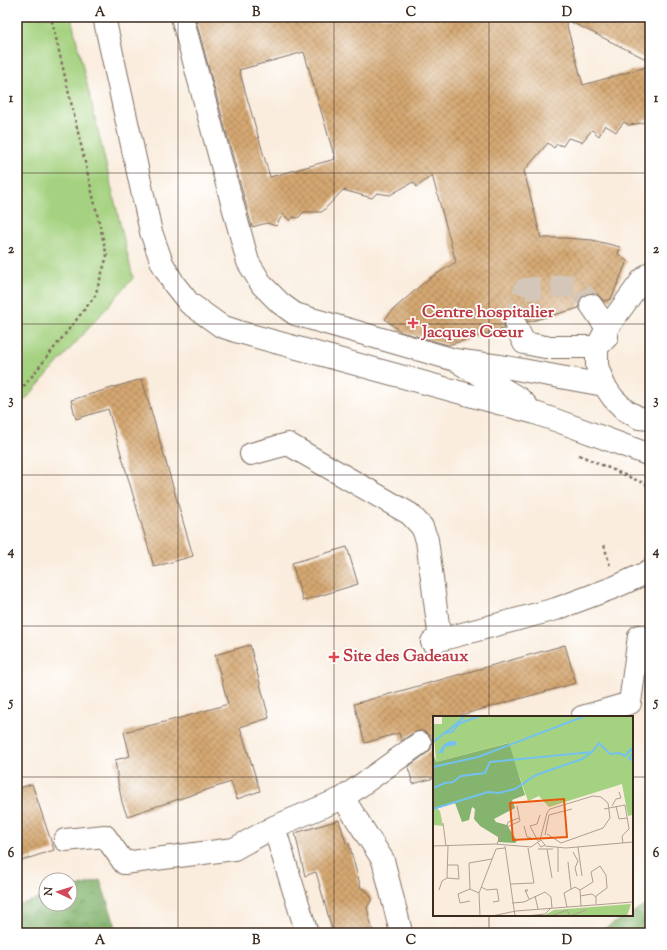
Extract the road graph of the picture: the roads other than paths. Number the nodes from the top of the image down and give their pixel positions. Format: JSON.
{"nodes":[{"id":1,"x":104,"y":17,"type":"edge"},
{"id":2,"x":182,"y":17,"type":"edge"},
{"id":3,"x":650,"y":273,"type":"edge"},
{"id":4,"x":650,"y":293,"type":"edge"},
{"id":5,"x":591,"y":305,"type":"tunnel mouth"},
{"id":6,"x":516,"y":326,"type":"tunnel mouth"},
{"id":7,"x":607,"y":328,"type":"junction"},
{"id":8,"x":597,"y":347,"type":"junction"},
{"id":9,"x":455,"y":360,"type":"junction"},
{"id":10,"x":604,"y":385,"type":"junction"},
{"id":11,"x":535,"y":413,"type":"junction"},
{"id":12,"x":650,"y":419,"type":"edge"},
{"id":13,"x":251,"y":454,"type":"dead end"},
{"id":14,"x":650,"y":455,"type":"edge"},
{"id":15,"x":650,"y":570,"type":"edge"},
{"id":16,"x":639,"y":636,"type":"dead end"},
{"id":17,"x":585,"y":716,"type":"edge"},
{"id":18,"x":420,"y":743,"type":"dead end"},
{"id":19,"x":343,"y":798,"type":"junction"},
{"id":20,"x":274,"y":827,"type":"junction"},
{"id":21,"x":65,"y":840,"type":"dead end"},
{"id":22,"x":307,"y":933,"type":"edge"},
{"id":23,"x":401,"y":933,"type":"edge"}],
"edges":[{"from":1,"to":11,"type":"lane"},
{"from":2,"to":9,"type":"lane"},
{"from":3,"to":7,"type":"lane"},
{"from":4,"to":8,"type":"lane"},
{"from":5,"to":7,"type":"lane"},
{"from":6,"to":8,"type":"lane"},
{"from":7,"to":8,"type":"lane"},
{"from":8,"to":10,"type":"lane"},
{"from":9,"to":10,"type":"lane"},
{"from":9,"to":11,"type":"lane"},
{"from":10,"to":12,"type":"lane"},
{"from":11,"to":14,"type":"lane"},
{"from":13,"to":15,"type":"lane"},
{"from":16,"to":17,"type":"lane"},
{"from":18,"to":19,"type":"lane"},
{"from":19,"to":20,"type":"lane"},
{"from":19,"to":23,"type":"lane"},
{"from":20,"to":21,"type":"lane"},
{"from":20,"to":22,"type":"lane"}]}
